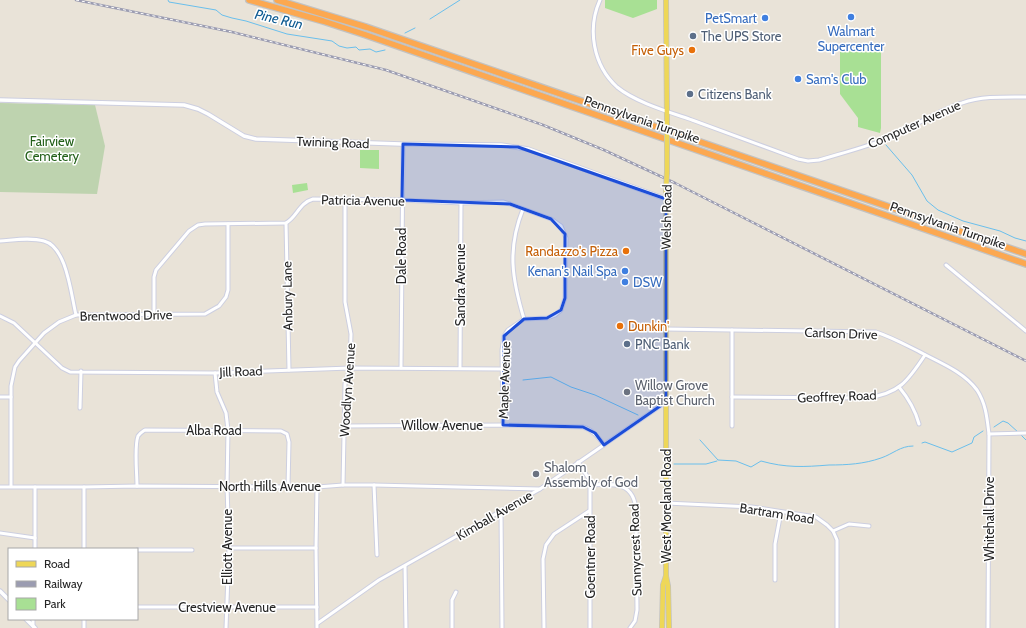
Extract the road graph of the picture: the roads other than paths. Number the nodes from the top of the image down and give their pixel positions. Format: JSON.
{"nodes":[{"id":1,"x":249,"y":0,"type":"edge"},
{"id":2,"x":277,"y":0,"type":"edge"},
{"id":3,"x":600,"y":0,"type":"edge"},
{"id":4,"x":666,"y":0,"type":"edge"},
{"id":5,"x":1026,"y":97,"type":"edge"},
{"id":6,"x":0,"y":100,"type":"edge"},
{"id":7,"x":667,"y":111,"type":"junction"},
{"id":8,"x":402,"y":144,"type":"junction"},
{"id":9,"x":666,"y":199,"type":"junction"},
{"id":10,"x":346,"y":200,"type":"junction"},
{"id":11,"x":402,"y":200,"type":"junction"},
{"id":12,"x":461,"y":203,"type":"junction"},
{"id":13,"x":523,"y":209,"type":"junction"},
{"id":14,"x":286,"y":223,"type":"junction"},
{"id":15,"x":228,"y":224,"type":"junction"},
{"id":16,"x":0,"y":241,"type":"edge"},
{"id":17,"x":1026,"y":254,"type":"edge"},
{"id":18,"x":1026,"y":264,"type":"edge"},
{"id":19,"x":946,"y":265,"type":"dead end"},
{"id":20,"x":154,"y":314,"type":"junction"},
{"id":21,"x":76,"y":315,"type":"junction"},
{"id":22,"x":0,"y":316,"type":"edge"},
{"id":23,"x":524,"y":318,"type":"junction"},
{"id":24,"x":666,"y":329,"type":"junction"},
{"id":25,"x":732,"y":330,"type":"junction"},
{"id":26,"x":1026,"y":331,"type":"edge"},
{"id":27,"x":36,"y":342,"type":"junction"},
{"id":28,"x":924,"y":355,"type":"junction"},
{"id":29,"x":350,"y":368,"type":"junction"},
{"id":30,"x":401,"y":368,"type":"junction"},
{"id":31,"x":460,"y":368,"type":"junction"},
{"id":32,"x":502,"y":369,"type":"junction"},
{"id":33,"x":289,"y":370,"type":"junction"},
{"id":34,"x":81,"y":371,"type":"junction"},
{"id":35,"x":216,"y":372,"type":"junction"},
{"id":36,"x":899,"y":387,"type":"junction"},
{"id":37,"x":0,"y":397,"type":"edge"},
{"id":38,"x":11,"y":397,"type":"junction"},
{"id":39,"x":732,"y":397,"type":"junction"},
{"id":40,"x":666,"y":402,"type":"junction"},
{"id":41,"x":80,"y":408,"type":"dead end"},
{"id":42,"x":986,"y":410,"type":"joint"},
{"id":43,"x":919,"y":424,"type":"dead end"},
{"id":44,"x":503,"y":425,"type":"junction"},
{"id":45,"x":344,"y":426,"type":"junction"},
{"id":46,"x":732,"y":426,"type":"dead end"},
{"id":47,"x":228,"y":430,"type":"junction"},
{"id":48,"x":1024,"y":433,"type":"edge"},
{"id":49,"x":989,"y":434,"type":"junction"},
{"id":50,"x":666,"y":435,"type":"joint"},
{"id":51,"x":604,"y":445,"type":"junction"},
{"id":52,"x":578,"y":462,"type":"junction"},
{"id":53,"x":343,"y":485,"type":"junction"},
{"id":54,"x":374,"y":485,"type":"junction"},
{"id":55,"x":590,"y":485,"type":"junction"},
{"id":56,"x":0,"y":486,"type":"edge"},
{"id":57,"x":11,"y":486,"type":"junction"},
{"id":58,"x":137,"y":486,"type":"junction"},
{"id":59,"x":227,"y":486,"type":"junction"},
{"id":60,"x":36,"y":487,"type":"junction"},
{"id":61,"x":288,"y":487,"type":"junction"},
{"id":62,"x":317,"y":487,"type":"junction"},
{"id":63,"x":84,"y":488,"type":"junction"},
{"id":64,"x":540,"y":489,"type":"junction"},
{"id":65,"x":666,"y":504,"type":"junction"},
{"id":66,"x":501,"y":511,"type":"junction"},
{"id":67,"x":589,"y":511,"type":"junction"},
{"id":68,"x":780,"y":512,"type":"junction"},
{"id":69,"x":869,"y":526,"type":"dead end"},
{"id":70,"x":833,"y":531,"type":"junction"},
{"id":71,"x":0,"y":533,"type":"edge"},
{"id":72,"x":35,"y":538,"type":"junction"},
{"id":73,"x":35,"y":548,"type":"edge"},
{"id":74,"x":84,"y":548,"type":"edge"},
{"id":75,"x":229,"y":548,"type":"junction"},
{"id":76,"x":316,"y":548,"type":"junction"},
{"id":77,"x":138,"y":550,"type":"edge"},
{"id":78,"x":192,"y":550,"type":"dead end"},
{"id":79,"x":377,"y":555,"type":"dead end"},
{"id":80,"x":406,"y":566,"type":"junction"},
{"id":81,"x":666,"y":576,"type":"junction"},
{"id":82,"x":775,"y":580,"type":"dead end"},
{"id":83,"x":0,"y":591,"type":"edge"},
{"id":84,"x":456,"y":592,"type":"dead end"},
{"id":85,"x":8,"y":599,"type":"edge"},
{"id":86,"x":317,"y":606,"type":"junction"},
{"id":87,"x":138,"y":607,"type":"edge"},
{"id":88,"x":226,"y":607,"type":"junction"},
{"id":89,"x":318,"y":623,"type":"junction"},
{"id":90,"x":226,"y":628,"type":"edge"},
{"id":91,"x":318,"y":628,"type":"edge"},
{"id":92,"x":406,"y":628,"type":"edge"},
{"id":93,"x":452,"y":628,"type":"edge"},
{"id":94,"x":502,"y":628,"type":"edge"},
{"id":95,"x":544,"y":628,"type":"edge"},
{"id":96,"x":590,"y":628,"type":"edge"},
{"id":97,"x":630,"y":628,"type":"edge"},
{"id":98,"x":662,"y":628,"type":"edge"},
{"id":99,"x":668,"y":628,"type":"edge"},
{"id":100,"x":837,"y":628,"type":"edge"},
{"id":101,"x":988,"y":628,"type":"edge"}],
"edges":[{"from":1,"to":18,"type":"highway","name":"Pennsylvania Turnpike"},
{"from":2,"to":17,"type":"highway","name":"Pennsylvania Turnpike"},
{"from":3,"to":7,"type":"street","name":"Computer Avenue"},
{"from":4,"to":7,"type":"main road","name":"Welsh Road"},
{"from":5,"to":7,"type":"street","name":"Computer Avenue"},
{"from":6,"to":8,"type":"street","name":"Twining Road"},
{"from":7,"to":9,"type":"main road","name":"Welsh Road","bridge":true},
{"from":8,"to":9,"type":"street","name":"Twining Road"},
{"from":8,"to":11,"type":"street","name":"Dale Road"},
{"from":9,"to":24,"type":"main road","name":"Welsh Road"},
{"from":10,"to":11,"type":"street","name":"Patricia Avenue"},
{"from":10,"to":14,"type":"street","name":"Patricia Avenue"},
{"from":10,"to":29,"type":"street","name":"Woodlyn Avenue"},
{"from":11,"to":12,"type":"street","name":"Patricia Avenue"},
{"from":11,"to":30,"type":"street","name":"Dale Road"},
{"from":12,"to":13,"type":"street","name":"Patricia Avenue"},
{"from":12,"to":31,"type":"street","name":"Sandra Avenue"},
{"from":13,"to":23,"type":"street"},
{"from":13,"to":23,"type":"street"},
{"from":14,"to":15,"type":"street"},
{"from":14,"to":33,"type":"street","name":"Anbury Lane"},
{"from":15,"to":20,"type":"street"},
{"from":15,"to":20,"type":"street","name":"Brentwood Drive"},
{"from":16,"to":21,"type":"street"},
{"from":19,"to":26,"type":"street"},
{"from":20,"to":21,"type":"street","name":"Brentwood Drive"},
{"from":21,"to":27,"type":"street","name":"Brentwood Drive"},
{"from":22,"to":27,"type":"street","name":"Jill Road"},
{"from":23,"to":32,"type":"street","name":"Maple Avenue"},
{"from":24,"to":25,"type":"street","name":"Carlson Drive"},
{"from":24,"to":40,"type":"main road","name":"Welsh Road"},
{"from":25,"to":28,"type":"street","name":"Carlson Drive"},
{"from":25,"to":39,"type":"street"},
{"from":27,"to":34,"type":"street","name":"Jill Road"},
{"from":27,"to":38,"type":"street","name":"Brentwood Drive"},
{"from":28,"to":36,"type":"street","name":"Geoffrey Road"},
{"from":28,"to":42,"type":"street","name":"Carlson Drive"},
{"from":29,"to":30,"type":"street","name":"Jill Road"},
{"from":29,"to":33,"type":"street","name":"Jill Road"},
{"from":29,"to":45,"type":"street","name":"Woodlyn Avenue"},
{"from":30,"to":31,"type":"street","name":"Jill Road"},
{"from":31,"to":32,"type":"street","name":"Jill Road"},
{"from":32,"to":44,"type":"street","name":"Maple Avenue"},
{"from":33,"to":35,"type":"street","name":"Jill Road"},
{"from":34,"to":35,"type":"street","name":"Jill Road"},
{"from":34,"to":41,"type":"street"},
{"from":35,"to":47,"type":"street","name":"Elliott Avenue"},
{"from":36,"to":39,"type":"street","name":"Geoffrey Road"},
{"from":36,"to":43,"type":"street"},
{"from":37,"to":38,"type":"street"},
{"from":38,"to":57,"type":"street","name":"Brentwood Drive"},
{"from":39,"to":46,"type":"street"},
{"from":40,"to":50,"type":"main road","name":"Welsh Road"},
{"from":40,"to":51,"type":"street","name":"Kimball Avenue"},
{"from":42,"to":49,"type":"street","name":"Whitehall Drive"},
{"from":44,"to":45,"type":"street","name":"Willow Avenue"},
{"from":44,"to":51,"type":"street","name":"Willow Avenue"},
{"from":45,"to":53,"type":"street","name":"Woodlyn Avenue"},
{"from":47,"to":58,"type":"street","name":"Alba Road"},
{"from":47,"to":59,"type":"street","name":"Elliott Avenue"},
{"from":47,"to":61,"type":"street","name":"Alba Road"},
{"from":48,"to":49,"type":"street"},
{"from":49,"to":101,"type":"street","name":"Whitehall Drive"},
{"from":50,"to":65,"type":"main road","name":"West Moreland Road"},
{"from":51,"to":52,"type":"street","name":"Kimball Avenue"},
{"from":52,"to":55,"type":"street"},
{"from":52,"to":64,"type":"street","name":"Kimball Avenue"},
{"from":53,"to":54,"type":"street","name":"North Hills Avenue"},
{"from":53,"to":62,"type":"street","name":"North Hills Avenue"},
{"from":54,"to":64,"type":"street","name":"North Hills Avenue"},
{"from":54,"to":79,"type":"street"},
{"from":55,"to":67,"type":"street","name":"Goentner Road"},
{"from":55,"to":97,"type":"street","name":"Sunnycrest Road"},
{"from":56,"to":57,"type":"street","name":"North Hills Avenue"},
{"from":57,"to":60,"type":"street","name":"North Hills Avenue"},
{"from":58,"to":59,"type":"street","name":"North Hills Avenue"},
{"from":58,"to":63,"type":"street","name":"North Hills Avenue"},
{"from":59,"to":61,"type":"street","name":"North Hills Avenue"},
{"from":59,"to":75,"type":"street","name":"Elliott Avenue"},
{"from":60,"to":63,"type":"street","name":"North Hills Avenue"},
{"from":60,"to":72,"type":"street"},
{"from":61,"to":62,"type":"street","name":"North Hills Avenue"},
{"from":62,"to":76,"type":"street"},
{"from":63,"to":74,"type":"street"},
{"from":64,"to":66,"type":"street","name":"Kimball Avenue"},
{"from":65,"to":68,"type":"street","name":"Bartram Road"},
{"from":65,"to":81,"type":"main road","name":"West Moreland Road"},
{"from":66,"to":80,"type":"street","name":"Kimball Avenue"},
{"from":66,"to":94,"type":"street"},
{"from":67,"to":95,"type":"street"},
{"from":67,"to":96,"type":"street","name":"Goentner Road"},
{"from":68,"to":70,"type":"street","name":"Bartram Road"},
{"from":68,"to":82,"type":"street"},
{"from":69,"to":70,"type":"street"},
{"from":70,"to":100,"type":"street"},
{"from":71,"to":72,"type":"street"},
{"from":72,"to":73,"type":"street"},
{"from":75,"to":76,"type":"street"},
{"from":75,"to":88,"type":"street","name":"Elliott Avenue"},
{"from":76,"to":86,"type":"street"},
{"from":77,"to":78,"type":"street"},
{"from":80,"to":89,"type":"street","name":"Kimball Avenue"},
{"from":80,"to":92,"type":"street"},
{"from":81,"to":98,"type":"main road","name":"West Moreland Road"},
{"from":81,"to":99,"type":"main road","name":"West Moreland Road"},
{"from":83,"to":85,"type":"street"},
{"from":84,"to":93,"type":"street"},
{"from":86,"to":88,"type":"street","name":"Crestview Avenue"},
{"from":86,"to":89,"type":"street"},
{"from":87,"to":88,"type":"street","name":"Crestview Avenue"},
{"from":88,"to":90,"type":"street","name":"Elliott Avenue"},
{"from":89,"to":91,"type":"street"}]}
